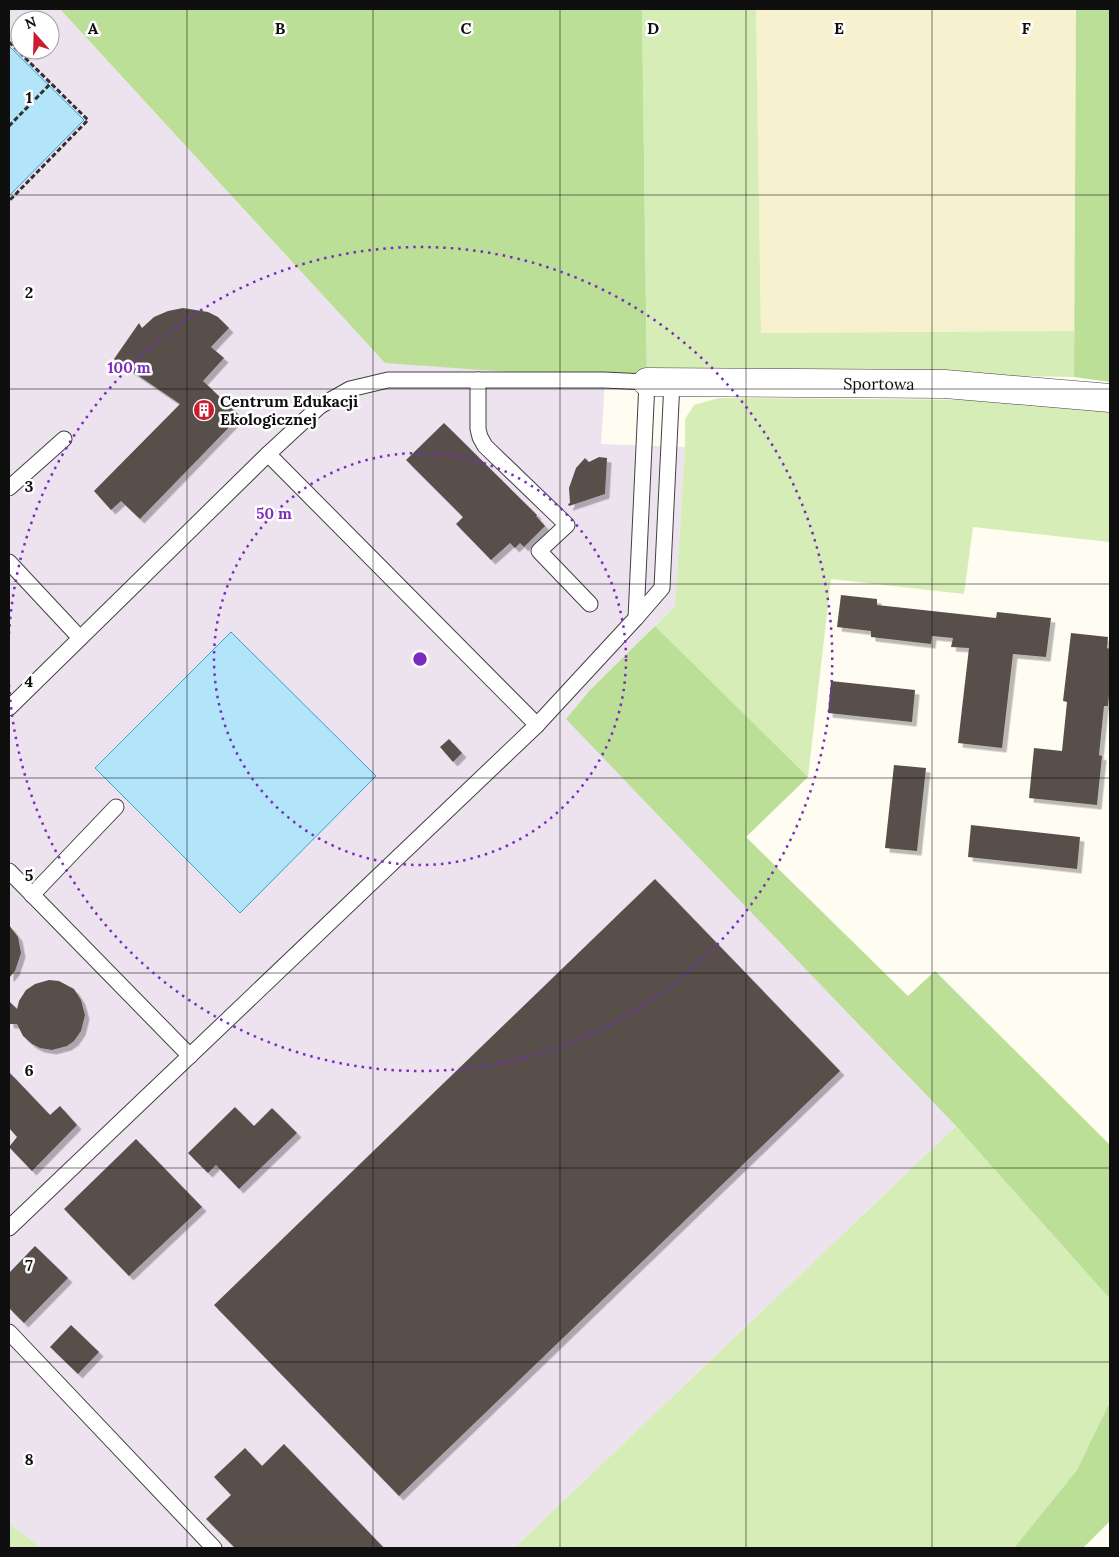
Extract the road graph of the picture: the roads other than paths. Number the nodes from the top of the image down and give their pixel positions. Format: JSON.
{"nodes":[{"id":1,"x":478,"y":380,"type":"junction"},
{"id":2,"x":660,"y":382,"type":"junction"},
{"id":3,"x":1110,"y":398,"type":"edge"},
{"id":4,"x":64,"y":439,"type":"dead end"},
{"id":5,"x":268,"y":454,"type":"junction"},
{"id":6,"x":9,"y":488,"type":"edge"},
{"id":7,"x":9,"y":562,"type":"edge"},
{"id":8,"x":590,"y":604,"type":"dead end"},
{"id":9,"x":636,"y":618,"type":"junction"},
{"id":10,"x":80,"y":638,"type":"junction"},
{"id":11,"x":9,"y":708,"type":"edge"},
{"id":12,"x":537,"y":725,"type":"junction"},
{"id":13,"x":116,"y":807,"type":"dead end"},
{"id":14,"x":9,"y":871,"type":"edge"},
{"id":15,"x":32,"y":895,"type":"junction"},
{"id":16,"x":190,"y":1056,"type":"junction"},
{"id":17,"x":9,"y":1228,"type":"edge"},
{"id":18,"x":9,"y":1332,"type":"edge"},
{"id":19,"x":214,"y":1548,"type":"edge"}],
"edges":[{"from":1,"to":2,"type":"lane"},
{"from":1,"to":5,"type":"lane"},
{"from":1,"to":8,"type":"lane"},
{"from":2,"to":3,"type":"street","name":"Sportowa"},
{"from":2,"to":9,"type":"lane"},
{"from":2,"to":9,"type":"lane"},
{"from":4,"to":6,"type":"lane"},
{"from":5,"to":10,"type":"lane"},
{"from":5,"to":12,"type":"lane"},
{"from":7,"to":10,"type":"lane"},
{"from":9,"to":12,"type":"lane"},
{"from":10,"to":11,"type":"lane"},
{"from":12,"to":16,"type":"lane"},
{"from":13,"to":15,"type":"lane"},
{"from":14,"to":15,"type":"lane"},
{"from":15,"to":16,"type":"lane"},
{"from":16,"to":17,"type":"lane"},
{"from":18,"to":19,"type":"lane"}]}
